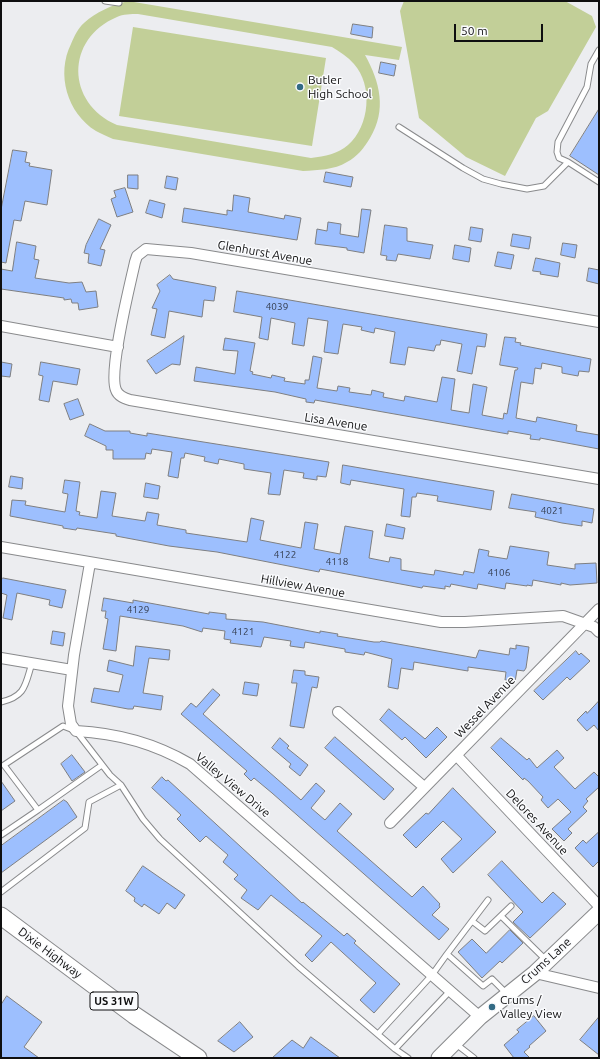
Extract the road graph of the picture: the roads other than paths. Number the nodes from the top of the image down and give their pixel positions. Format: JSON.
{"nodes":[{"id":1,"x":105,"y":1,"type":"edge"},
{"id":2,"x":120,"y":3,"type":"dead end"},
{"id":3,"x":599,"y":50,"type":"edge"},
{"id":4,"x":399,"y":127,"type":"dead end"},
{"id":5,"x":568,"y":162,"type":"junction"},
{"id":6,"x":599,"y":182,"type":"edge"},
{"id":7,"x":599,"y":322,"type":"edge"},
{"id":8,"x":1,"y":326,"type":"edge"},
{"id":9,"x":118,"y":347,"type":"junction"},
{"id":10,"x":599,"y":479,"type":"edge"},
{"id":11,"x":1,"y":547,"type":"edge"},
{"id":12,"x":90,"y":563,"type":"junction"},
{"id":13,"x":599,"y":609,"type":"edge"},
{"id":14,"x":584,"y":623,"type":"junction"},
{"id":15,"x":599,"y":632,"type":"edge"},
{"id":16,"x":1,"y":658,"type":"edge"},
{"id":17,"x":32,"y":663,"type":"junction"},
{"id":18,"x":72,"y":670,"type":"junction"},
{"id":19,"x":1,"y":702,"type":"edge"},
{"id":20,"x":338,"y":712,"type":"dead end"},
{"id":21,"x":76,"y":731,"type":"junction"},
{"id":22,"x":457,"y":756,"type":"junction"},
{"id":23,"x":102,"y":765,"type":"junction"},
{"id":24,"x":121,"y":785,"type":"junction"},
{"id":25,"x":424,"y":787,"type":"junction"},
{"id":26,"x":38,"y":810,"type":"junction"},
{"id":27,"x":390,"y":823,"type":"dead end"},
{"id":28,"x":1,"y":835,"type":"edge"},
{"id":29,"x":1,"y":892,"type":"edge"},
{"id":30,"x":488,"y":900,"type":"dead end"},
{"id":31,"x":511,"y":906,"type":"dead end"},
{"id":32,"x":599,"y":906,"type":"edge"},
{"id":33,"x":599,"y":912,"type":"edge"},
{"id":34,"x":1,"y":916,"type":"edge"},
{"id":35,"x":501,"y":916,"type":"junction"},
{"id":36,"x":472,"y":921,"type":"junction"},
{"id":37,"x":447,"y":954,"type":"junction"},
{"id":38,"x":547,"y":961,"type":"junction"},
{"id":39,"x":535,"y":973,"type":"junction"},
{"id":40,"x":432,"y":975,"type":"junction"},
{"id":41,"x":599,"y":988,"type":"edge"},
{"id":42,"x":450,"y":991,"type":"junction"},
{"id":43,"x":508,"y":995,"type":"junction"},
{"id":44,"x":480,"y":1017,"type":"junction"},
{"id":45,"x":378,"y":1034,"type":"junction"},
{"id":46,"x":454,"y":1043,"type":"junction"},
{"id":47,"x":394,"y":1049,"type":"junction"},
{"id":48,"x":198,"y":1058,"type":"edge"},
{"id":49,"x":408,"y":1058,"type":"edge"},
{"id":50,"x":439,"y":1058,"type":"edge"},
{"id":51,"x":474,"y":1058,"type":"edge"}],
"edges":[{"from":1,"to":2,"type":"lane"},
{"from":3,"to":5,"type":"lane"},
{"from":4,"to":5,"type":"lane"},
{"from":5,"to":6,"type":"lane"},
{"from":7,"to":9,"type":"street","name":"Glenhurst Avenue"},
{"from":8,"to":9,"type":"street"},
{"from":9,"to":10,"type":"street","name":"Lisa Avenue"},
{"from":11,"to":12,"type":"street","name":"Hillview Avenue"},
{"from":12,"to":14,"type":"street","name":"Hillview Avenue"},
{"from":12,"to":18,"type":"street"},
{"from":13,"to":14,"type":"street","name":"Wessel Avenue"},
{"from":14,"to":15,"type":"street","name":"Hillview Avenue"},
{"from":14,"to":22,"type":"street","name":"Wessel Avenue"},
{"from":16,"to":17,"type":"street"},
{"from":17,"to":18,"type":"street"},
{"from":17,"to":19,"type":"lane"},
{"from":18,"to":21,"type":"street"},
{"from":20,"to":25,"type":"street"},
{"from":21,"to":23,"type":"lane"},
{"from":21,"to":26,"type":"lane"},
{"from":21,"to":40,"type":"street","name":"Valley View Drive"},
{"from":22,"to":25,"type":"street","name":"Wessel Avenue"},
{"from":22,"to":32,"type":"street","name":"Delores Avenue"},
{"from":23,"to":24,"type":"lane"},
{"from":23,"to":26,"type":"lane"},
{"from":24,"to":29,"type":"lane"},
{"from":24,"to":45,"type":"lane"},
{"from":25,"to":27,"type":"street","name":"Wessel Avenue"},
{"from":26,"to":28,"type":"lane"},
{"from":30,"to":36,"type":"lane"},
{"from":31,"to":35,"type":"lane"},
{"from":33,"to":38,"type":"main road","name":"Crums Lane"},
{"from":34,"to":48,"type":"main road","name":"Dixie Highway","number":"US 31W"},
{"from":35,"to":36,"type":"lane"},
{"from":35,"to":38,"type":"lane"},
{"from":36,"to":37,"type":"lane"},
{"from":37,"to":40,"type":"lane"},
{"from":37,"to":43,"type":"lane"},
{"from":38,"to":39,"type":"main road","name":"Crums Lane"},
{"from":39,"to":41,"type":"street"},
{"from":39,"to":43,"type":"main road","name":"Crums Lane"},
{"from":40,"to":42,"type":"street","name":"Valley View Drive"},
{"from":40,"to":45,"type":"lane"},
{"from":42,"to":44,"type":"street","name":"Valley View Drive"},
{"from":42,"to":47,"type":"lane"},
{"from":43,"to":44,"type":"main road","name":"Crums Lane"},
{"from":44,"to":46,"type":"main road","name":"Crums Lane"},
{"from":45,"to":47,"type":"lane"},
{"from":46,"to":50,"type":"main road","name":"Crums Lane"},
{"from":46,"to":51,"type":"lane"},
{"from":47,"to":49,"type":"lane"}]}
